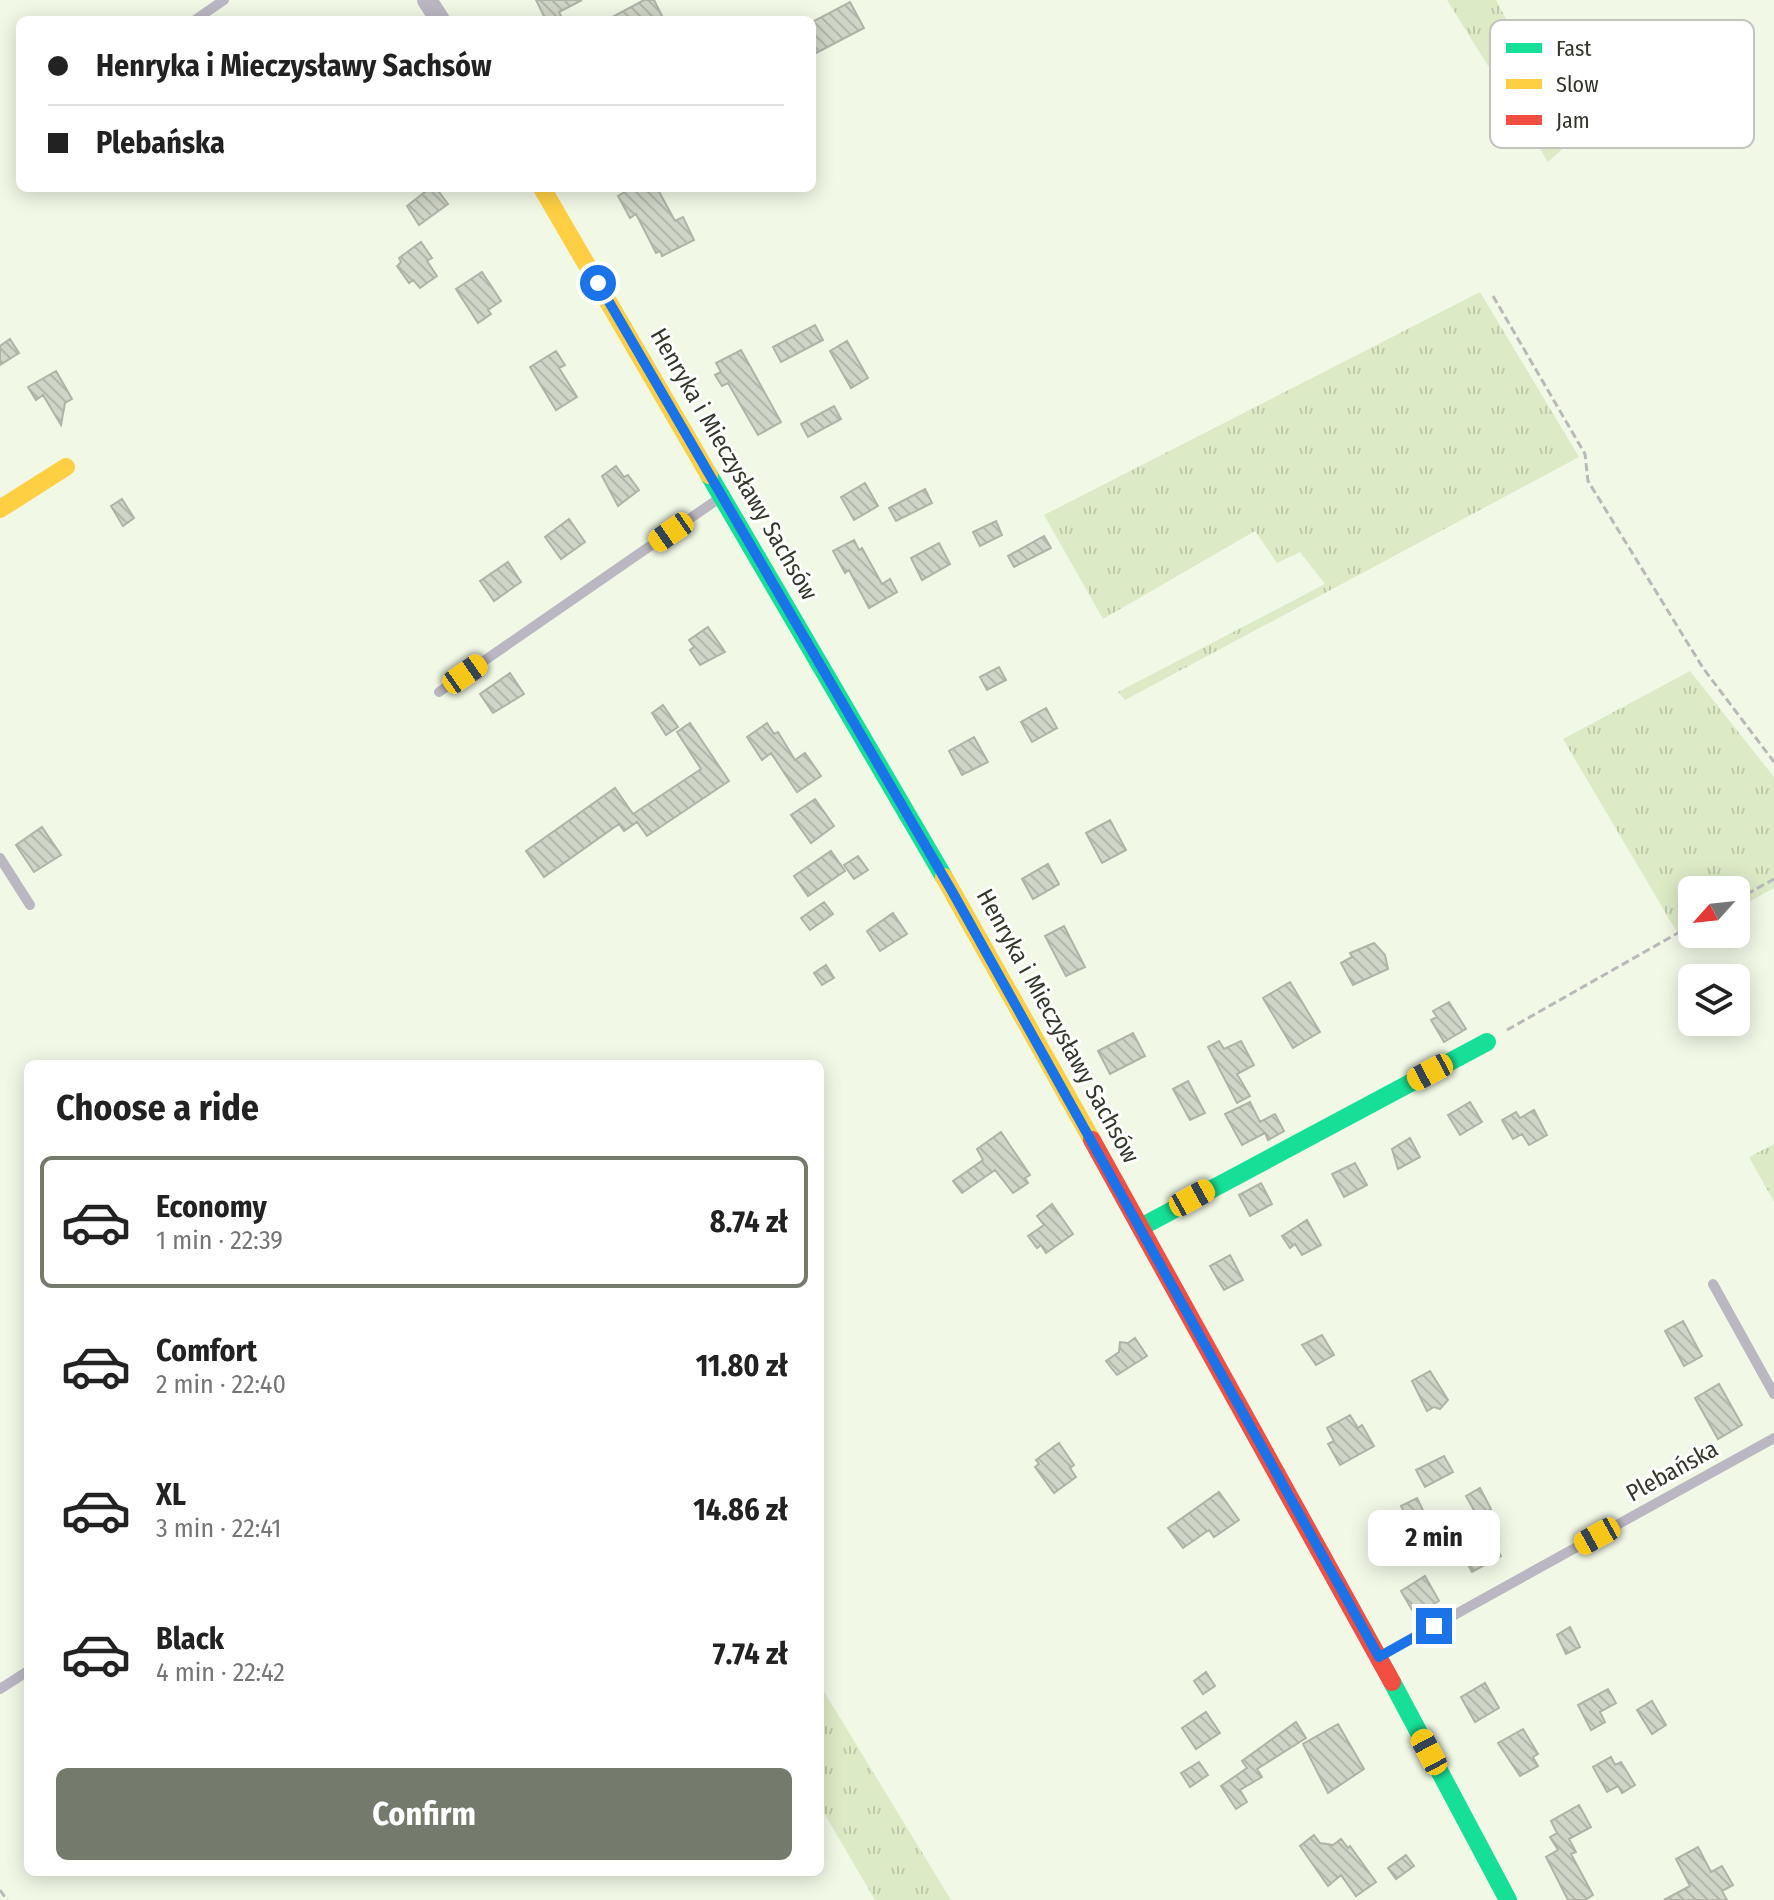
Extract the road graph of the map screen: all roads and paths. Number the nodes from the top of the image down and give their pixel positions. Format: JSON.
{"nodes":[{"id":1,"x":224,"y":0,"type":"edge"},
{"id":2,"x":201,"y":16,"type":"edge"},
{"id":3,"x":544,"y":192,"type":"edge"},
{"id":4,"x":1493,"y":296,"type":"dead end"},
{"id":5,"x":66,"y":467,"type":"dead end"},
{"id":6,"x":722,"y":496,"type":"junction"},
{"id":7,"x":0,"y":509,"type":"edge"},
{"id":8,"x":439,"y":692,"type":"dead end"},
{"id":9,"x":1774,"y":762,"type":"edge"},
{"id":10,"x":0,"y":858,"type":"edge"},
{"id":11,"x":1774,"y":879,"type":"edge"},
{"id":12,"x":1750,"y":892,"type":"edge"},
{"id":13,"x":30,"y":905,"type":"dead end"},
{"id":14,"x":1678,"y":933,"type":"edge"},
{"id":15,"x":1487,"y":1042,"type":"joint"},
{"id":16,"x":1141,"y":1227,"type":"junction"},
{"id":17,"x":1713,"y":1284,"type":"dead end"},
{"id":18,"x":1774,"y":1394,"type":"edge"},
{"id":19,"x":1774,"y":1438,"type":"edge"},
{"id":20,"x":1379,"y":1657,"type":"junction"},
{"id":21,"x":24,"y":1674,"type":"edge"},
{"id":22,"x":0,"y":1689,"type":"edge"},
{"id":23,"x":0,"y":1890,"type":"edge"},
{"id":24,"x":7,"y":1900,"type":"edge"},
{"id":25,"x":1508,"y":1900,"type":"edge"}],
"edges":[{"from":1,"to":2,"type":"lane"},
{"from":3,"to":6,"type":"street","name":"Henryka i Mieczysławy Sachsów"},
{"from":4,"to":9,"type":"path"},
{"from":5,"to":7,"type":"street"},
{"from":6,"to":8,"type":"lane"},
{"from":6,"to":16,"type":"street","name":"Henryka i Mieczysławy Sachsów"},
{"from":10,"to":13,"type":"lane"},
{"from":11,"to":12,"type":"path"},
{"from":14,"to":15,"type":"path"},
{"from":15,"to":16,"type":"street"},
{"from":16,"to":20,"type":"street","name":"Henryka i Mieczysławy Sachsów"},
{"from":17,"to":18,"type":"lane"},
{"from":19,"to":20,"type":"lane","name":"Plebańska"},
{"from":20,"to":25,"type":"street","name":"Henryka i Mieczysławy Sachsów"},
{"from":21,"to":22,"type":"lane"},
{"from":23,"to":24,"type":"path"}]}
